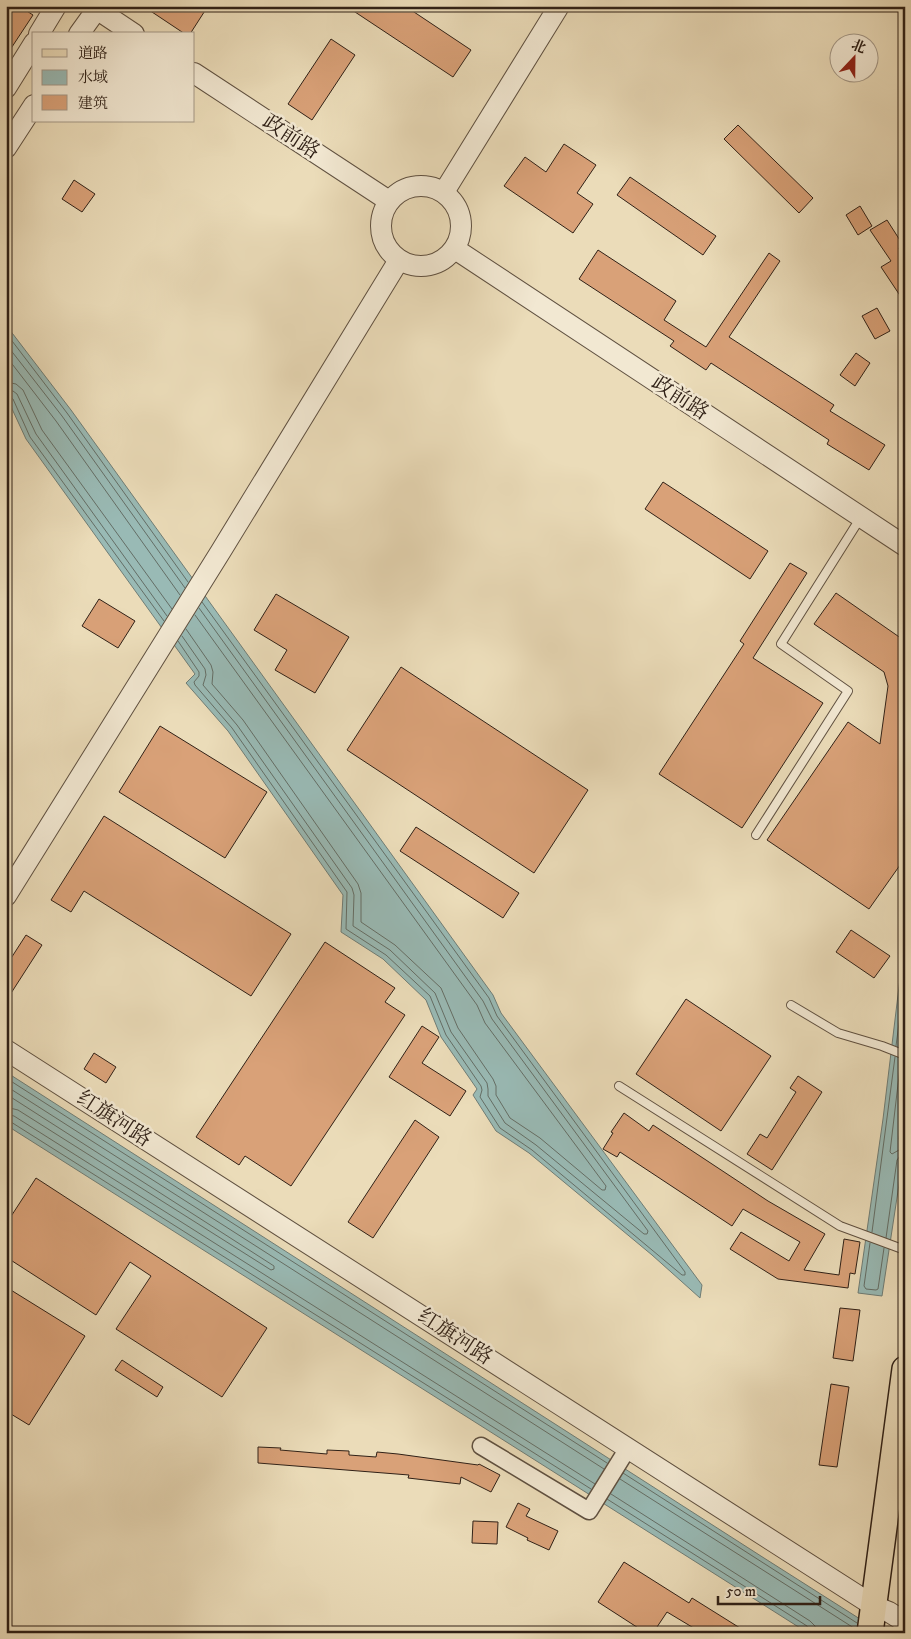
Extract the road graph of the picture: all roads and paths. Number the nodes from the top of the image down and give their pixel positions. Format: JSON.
{"nodes":[{"id":1,"x":56,"y":6,"type":"edge"},
{"id":2,"x":559,"y":6,"type":"edge"},
{"id":3,"x":96,"y":7,"type":"edge"},
{"id":4,"x":40,"y":32,"type":"edge"},
{"id":5,"x":80,"y":32,"type":"edge"},
{"id":6,"x":131,"y":32,"type":"edge"},
{"id":7,"x":32,"y":46,"type":"edge"},
{"id":8,"x":195,"y":74,"type":"edge"},
{"id":9,"x":6,"y":88,"type":"edge"},
{"id":10,"x":32,"y":108,"type":"edge"},
{"id":11,"x":6,"y":148,"type":"edge"},
{"id":12,"x":444,"y":192,"type":"junction"},
{"id":13,"x":389,"y":201,"type":"junction"},
{"id":14,"x":454,"y":249,"type":"junction"},
{"id":15,"x":399,"y":260,"type":"junction"},
{"id":16,"x":861,"y":518,"type":"junction"},
{"id":17,"x":905,"y":546,"type":"edge"},
{"id":18,"x":756,"y":835,"type":"dead end"},
{"id":19,"x":6,"y":896,"type":"edge"},
{"id":20,"x":791,"y":1005,"type":"dead end"},
{"id":21,"x":6,"y":1050,"type":"edge"},
{"id":22,"x":905,"y":1055,"type":"edge"},
{"id":23,"x":619,"y":1086,"type":"dead end"},
{"id":24,"x":905,"y":1250,"type":"edge"},
{"id":25,"x":905,"y":1368,"type":"edge"},
{"id":26,"x":481,"y":1446,"type":"dead end"},
{"id":27,"x":628,"y":1448,"type":"junction"},
{"id":28,"x":905,"y":1491,"type":"edge"},
{"id":29,"x":888,"y":1618,"type":"edge"},
{"id":30,"x":870,"y":1633,"type":"edge"}],
"edges":[{"from":1,"to":4,"type":"street"},
{"from":2,"to":12,"type":"street"},
{"from":3,"to":5,"type":"street"},
{"from":3,"to":6,"type":"street"},
{"from":7,"to":9,"type":"street"},
{"from":8,"to":13,"type":"street","name":"政前路"},
{"from":10,"to":11,"type":"street"},
{"from":12,"to":13,"type":"street"},
{"from":12,"to":14,"type":"street"},
{"from":13,"to":15,"type":"street"},
{"from":14,"to":15,"type":"street"},
{"from":14,"to":16,"type":"street","name":"政前路"},
{"from":15,"to":19,"type":"street"},
{"from":16,"to":17,"type":"street","name":"政前路"},
{"from":16,"to":18,"type":"lane"},
{"from":20,"to":22,"type":"lane"},
{"from":21,"to":27,"type":"street","name":"红旗河路"},
{"from":23,"to":24,"type":"lane"},
{"from":25,"to":29,"type":"main road"},
{"from":26,"to":27,"type":"street"},
{"from":27,"to":29,"type":"street","name":"红旗河路"},
{"from":28,"to":29,"type":"main road"},
{"from":29,"to":30,"type":"main road"}]}
